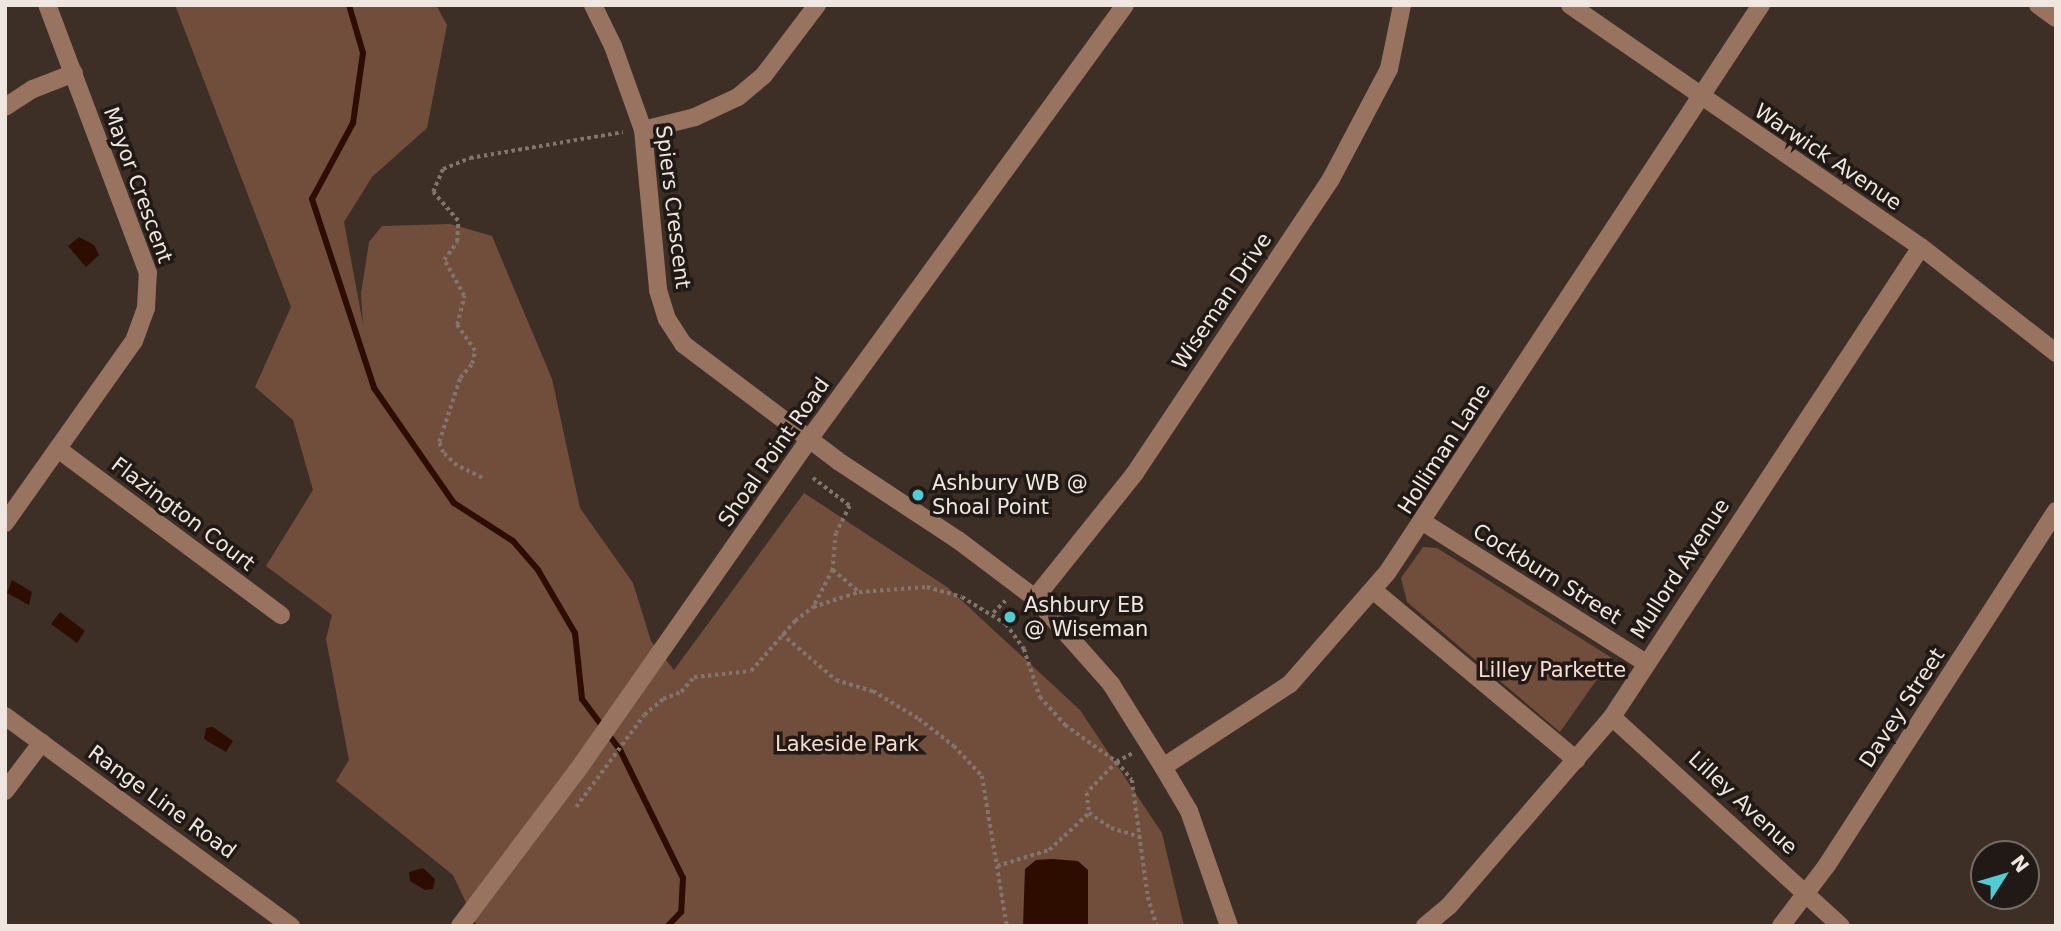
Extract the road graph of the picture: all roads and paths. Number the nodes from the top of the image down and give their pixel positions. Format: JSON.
{"nodes":[{"id":1,"x":47,"y":5,"type":"edge"},
{"id":2,"x":593,"y":5,"type":"edge"},
{"id":3,"x":817,"y":5,"type":"edge"},
{"id":4,"x":1125,"y":5,"type":"edge"},
{"id":5,"x":1402,"y":5,"type":"edge"},
{"id":6,"x":1570,"y":5,"type":"edge"},
{"id":7,"x":1761,"y":5,"type":"edge"},
{"id":8,"x":2038,"y":5,"type":"edge"},
{"id":9,"x":2056,"y":18,"type":"edge"},
{"id":10,"x":74,"y":73,"type":"junction"},
{"id":11,"x":1699,"y":97,"type":"junction"},
{"id":12,"x":5,"y":107,"type":"edge"},
{"id":13,"x":643,"y":130,"type":"junction"},
{"id":14,"x":1921,"y":247,"type":"junction"},
{"id":15,"x":2056,"y":353,"type":"edge"},
{"id":16,"x":810,"y":438,"type":"junction"},
{"id":17,"x":58,"y":449,"type":"junction"},
{"id":18,"x":482,"y":478,"type":"dead end"},
{"id":19,"x":813,"y":478,"type":"dead end"},
{"id":20,"x":2056,"y":511,"type":"edge"},
{"id":21,"x":1423,"y":522,"type":"junction"},
{"id":22,"x":5,"y":523,"type":"edge"},
{"id":23,"x":833,"y":570,"type":"junction"},
{"id":24,"x":1373,"y":590,"type":"junction"},
{"id":25,"x":859,"y":592,"type":"junction"},
{"id":26,"x":1035,"y":598,"type":"junction"},
{"id":27,"x":813,"y":607,"type":"junction"},
{"id":28,"x":281,"y":615,"type":"dead end"},
{"id":29,"x":782,"y":634,"type":"junction"},
{"id":30,"x":1646,"y":663,"type":"junction"},
{"id":31,"x":5,"y":716,"type":"edge"},
{"id":32,"x":1612,"y":717,"type":"junction"},
{"id":33,"x":42,"y":742,"type":"junction"},
{"id":34,"x":1576,"y":760,"type":"junction"},
{"id":35,"x":1117,"y":762,"type":"junction"},
{"id":36,"x":1163,"y":767,"type":"junction"},
{"id":37,"x":590,"y":789,"type":"dead end"},
{"id":38,"x":5,"y":791,"type":"edge"},
{"id":39,"x":1089,"y":813,"type":"junction"},
{"id":40,"x":1141,"y":837,"type":"junction"},
{"id":41,"x":997,"y":866,"type":"junction"},
{"id":42,"x":1808,"y":894,"type":"junction"},
{"id":43,"x":291,"y":926,"type":"edge"},
{"id":44,"x":460,"y":926,"type":"edge"},
{"id":45,"x":1007,"y":926,"type":"edge"},
{"id":46,"x":1157,"y":926,"type":"edge"},
{"id":47,"x":1229,"y":926,"type":"edge"},
{"id":48,"x":1424,"y":926,"type":"edge"},
{"id":49,"x":1781,"y":926,"type":"edge"},
{"id":50,"x":1840,"y":926,"type":"edge"}],
"edges":[{"from":1,"to":10,"type":"street","name":"Mayor Crescent"},
{"from":2,"to":13,"type":"street","name":"Spiers Crescent"},
{"from":3,"to":13,"type":"street"},
{"from":4,"to":16,"type":"street","name":"Shoal Point Road"},
{"from":5,"to":26,"type":"street","name":"Wiseman Drive"},
{"from":6,"to":11,"type":"street","name":"Warwick Avenue"},
{"from":7,"to":11,"type":"street","name":"Holliman Lane"},
{"from":8,"to":9,"type":"street"},
{"from":10,"to":12,"type":"street"},
{"from":10,"to":17,"type":"street","name":"Mayor Crescent"},
{"from":11,"to":14,"type":"street","name":"Warwick Avenue"},
{"from":11,"to":21,"type":"street","name":"Holliman Lane"},
{"from":13,"to":16,"type":"street","name":"Spiers Crescent"},
{"from":13,"to":18,"type":"path"},
{"from":14,"to":15,"type":"street","name":"Warwick Avenue"},
{"from":14,"to":30,"type":"street","name":"Mullord Avenue"},
{"from":16,"to":26,"type":"street","name":"Spiers Crescent"},
{"from":16,"to":44,"type":"street","name":"Shoal Point Road"},
{"from":17,"to":22,"type":"street","name":"Mayor Crescent"},
{"from":17,"to":28,"type":"street","name":"Flazington Court"},
{"from":19,"to":23,"type":"path"},
{"from":20,"to":42,"type":"street","name":"Davey Street"},
{"from":21,"to":24,"type":"street","name":"Holliman Lane"},
{"from":21,"to":30,"type":"street","name":"Cockburn Street"},
{"from":23,"to":25,"type":"path"},
{"from":23,"to":27,"type":"path"},
{"from":24,"to":34,"type":"street"},
{"from":24,"to":36,"type":"street","name":"Holliman Lane"},
{"from":25,"to":27,"type":"path"},
{"from":25,"to":35,"type":"path"},
{"from":26,"to":36,"type":"street","name":"Spiers Crescent"},
{"from":27,"to":29,"type":"path"},
{"from":29,"to":37,"type":"path"},
{"from":29,"to":41,"type":"path"},
{"from":30,"to":32,"type":"street","name":"Mullord Avenue"},
{"from":31,"to":33,"type":"street","name":"Range Line Road"},
{"from":32,"to":34,"type":"street","name":"Mullord Avenue"},
{"from":32,"to":42,"type":"street","name":"Lilley Avenue"},
{"from":33,"to":38,"type":"street"},
{"from":33,"to":43,"type":"street","name":"Range Line Road"},
{"from":34,"to":48,"type":"street","name":"Mullord Avenue"},
{"from":35,"to":39,"type":"path"},
{"from":35,"to":40,"type":"path"},
{"from":36,"to":47,"type":"street","name":"Spiers Crescent"},
{"from":39,"to":40,"type":"path"},
{"from":39,"to":41,"type":"path"},
{"from":40,"to":46,"type":"path"},
{"from":41,"to":45,"type":"path"},
{"from":42,"to":49,"type":"street","name":"Davey Street"},
{"from":42,"to":50,"type":"street","name":"Lilley Avenue"}]}
